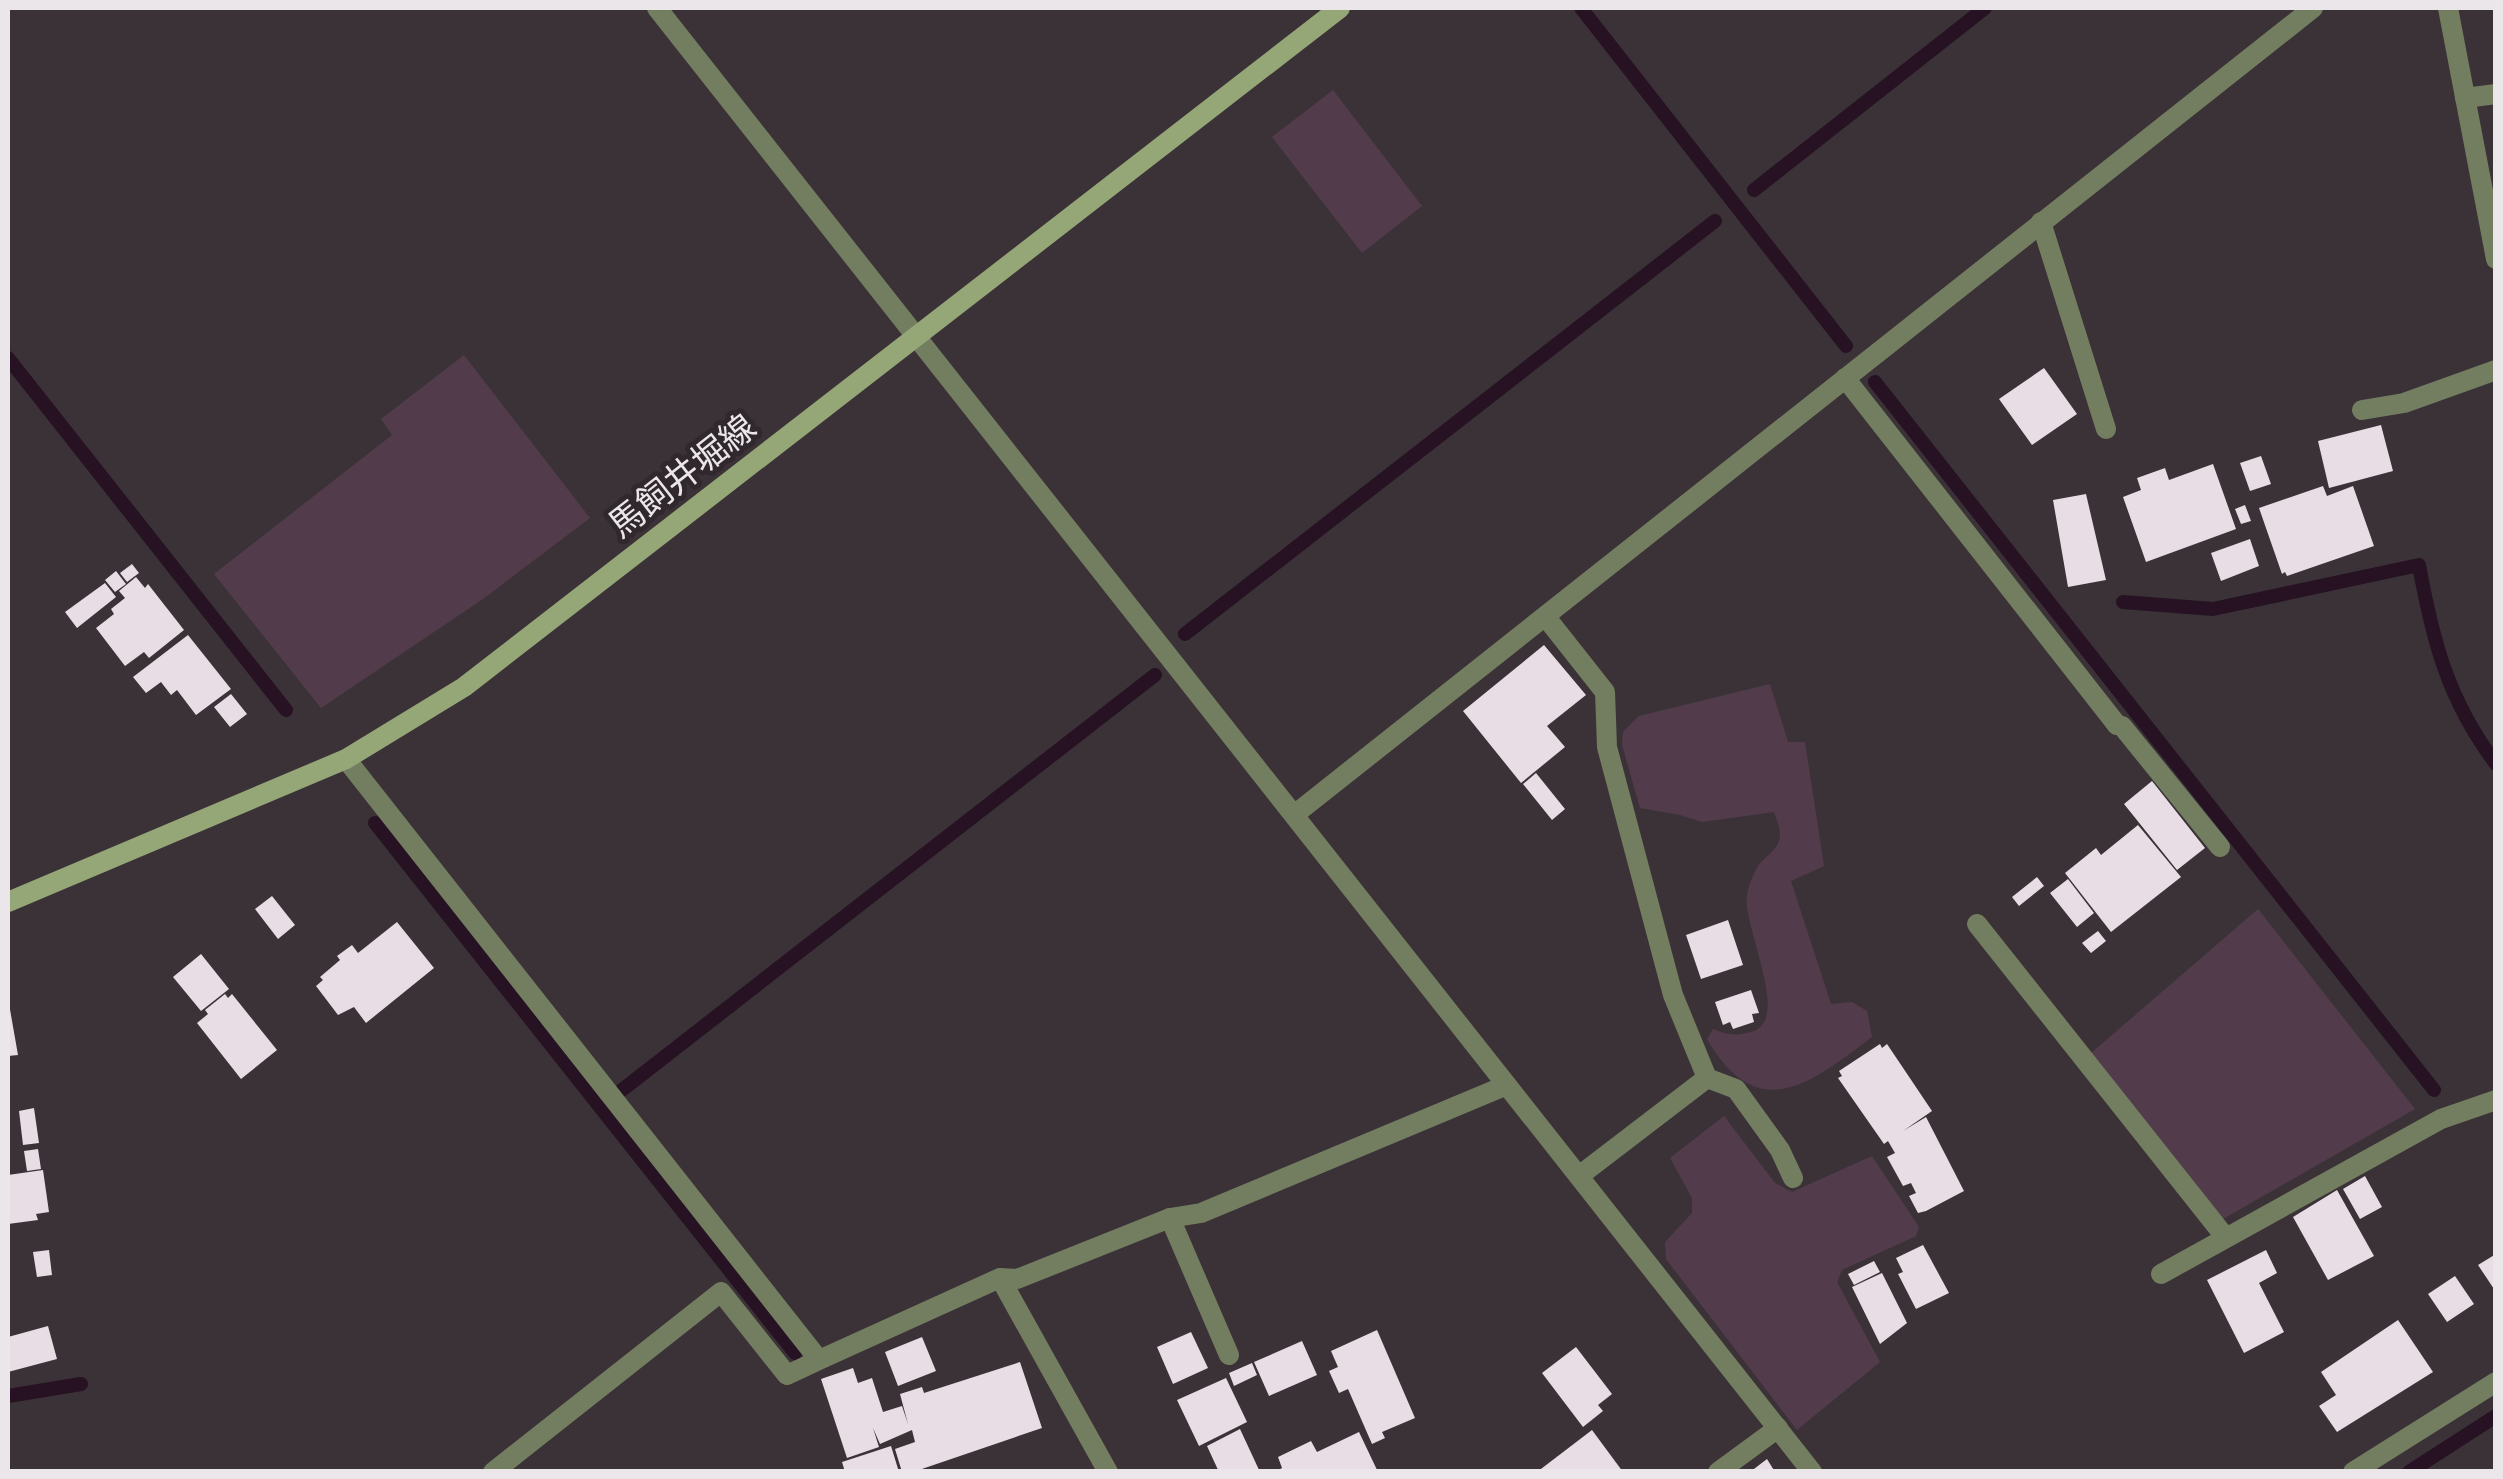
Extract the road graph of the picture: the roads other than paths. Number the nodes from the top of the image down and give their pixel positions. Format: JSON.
{"nodes":[{"id":1,"x":657,"y":8,"type":"edge"},
{"id":2,"x":1340,"y":8,"type":"edge"},
{"id":3,"x":2312,"y":8,"type":"edge"},
{"id":4,"x":2448,"y":8,"type":"edge"},
{"id":5,"x":2496,"y":94,"type":"edge"},
{"id":6,"x":2465,"y":98,"type":"junction"},
{"id":7,"x":2041,"y":222,"type":"junction"},
{"id":8,"x":2496,"y":260,"type":"edge"},
{"id":9,"x":916,"y":336,"type":"junction"},
{"id":10,"x":2496,"y":370,"type":"edge"},
{"id":11,"x":1845,"y":378,"type":"junction"},
{"id":12,"x":2362,"y":410,"type":"dead end"},
{"id":13,"x":2106,"y":429,"type":"dead end"},
{"id":14,"x":1545,"y":616,"type":"junction"},
{"id":15,"x":346,"y":759,"type":"junction"},
{"id":16,"x":1294,"y":814,"type":"junction"},
{"id":17,"x":2220,"y":847,"type":"dead end"},
{"id":18,"x":8,"y":902,"type":"edge"},
{"id":19,"x":1977,"y":924,"type":"dead end"},
{"id":20,"x":1707,"y":1078,"type":"junction"},
{"id":21,"x":1507,"y":1085,"type":"junction"},
{"id":22,"x":2496,"y":1100,"type":"edge"},
{"id":23,"x":1579,"y":1176,"type":"junction"},
{"id":24,"x":1793,"y":1178,"type":"dead end"},
{"id":25,"x":1170,"y":1218,"type":"junction"},
{"id":26,"x":2226,"y":1238,"type":"junction"},
{"id":27,"x":2162,"y":1274,"type":"dead end"},
{"id":28,"x":1000,"y":1278,"type":"junction"},
{"id":29,"x":1229,"y":1355,"type":"dead end"},
{"id":30,"x":819,"y":1360,"type":"junction"},
{"id":31,"x":2496,"y":1382,"type":"edge"},
{"id":32,"x":1778,"y":1428,"type":"junction"},
{"id":33,"x":494,"y":1472,"type":"edge"},
{"id":34,"x":1108,"y":1472,"type":"edge"},
{"id":35,"x":1718,"y":1472,"type":"edge"},
{"id":36,"x":1812,"y":1472,"type":"edge"},
{"id":37,"x":2354,"y":1472,"type":"edge"}],
"edges":[{"from":1,"to":9,"type":"street"},
{"from":2,"to":9,"type":"main road","name":"馬飼井堀線"},
{"from":3,"to":7,"type":"street"},
{"from":4,"to":6,"type":"street"},
{"from":5,"to":6,"type":"street"},
{"from":6,"to":8,"type":"street"},
{"from":7,"to":11,"type":"street"},
{"from":7,"to":13,"type":"street"},
{"from":9,"to":15,"type":"main road","name":"馬飼井堀線"},
{"from":9,"to":16,"type":"street"},
{"from":10,"to":12,"type":"street"},
{"from":11,"to":14,"type":"street"},
{"from":11,"to":17,"type":"street"},
{"from":14,"to":16,"type":"street"},
{"from":14,"to":20,"type":"street"},
{"from":15,"to":18,"type":"main road","name":"馬飼井堀線"},
{"from":15,"to":30,"type":"street"},
{"from":16,"to":21,"type":"street"},
{"from":19,"to":26,"type":"street"},
{"from":20,"to":23,"type":"street"},
{"from":20,"to":24,"type":"street"},
{"from":21,"to":23,"type":"street"},
{"from":21,"to":25,"type":"street"},
{"from":22,"to":26,"type":"street"},
{"from":23,"to":32,"type":"street"},
{"from":25,"to":28,"type":"street"},
{"from":25,"to":29,"type":"street"},
{"from":26,"to":27,"type":"street"},
{"from":28,"to":30,"type":"street"},
{"from":28,"to":34,"type":"street"},
{"from":30,"to":33,"type":"street"},
{"from":31,"to":37,"type":"street"},
{"from":32,"to":35,"type":"street"},
{"from":32,"to":36,"type":"street"}]}
